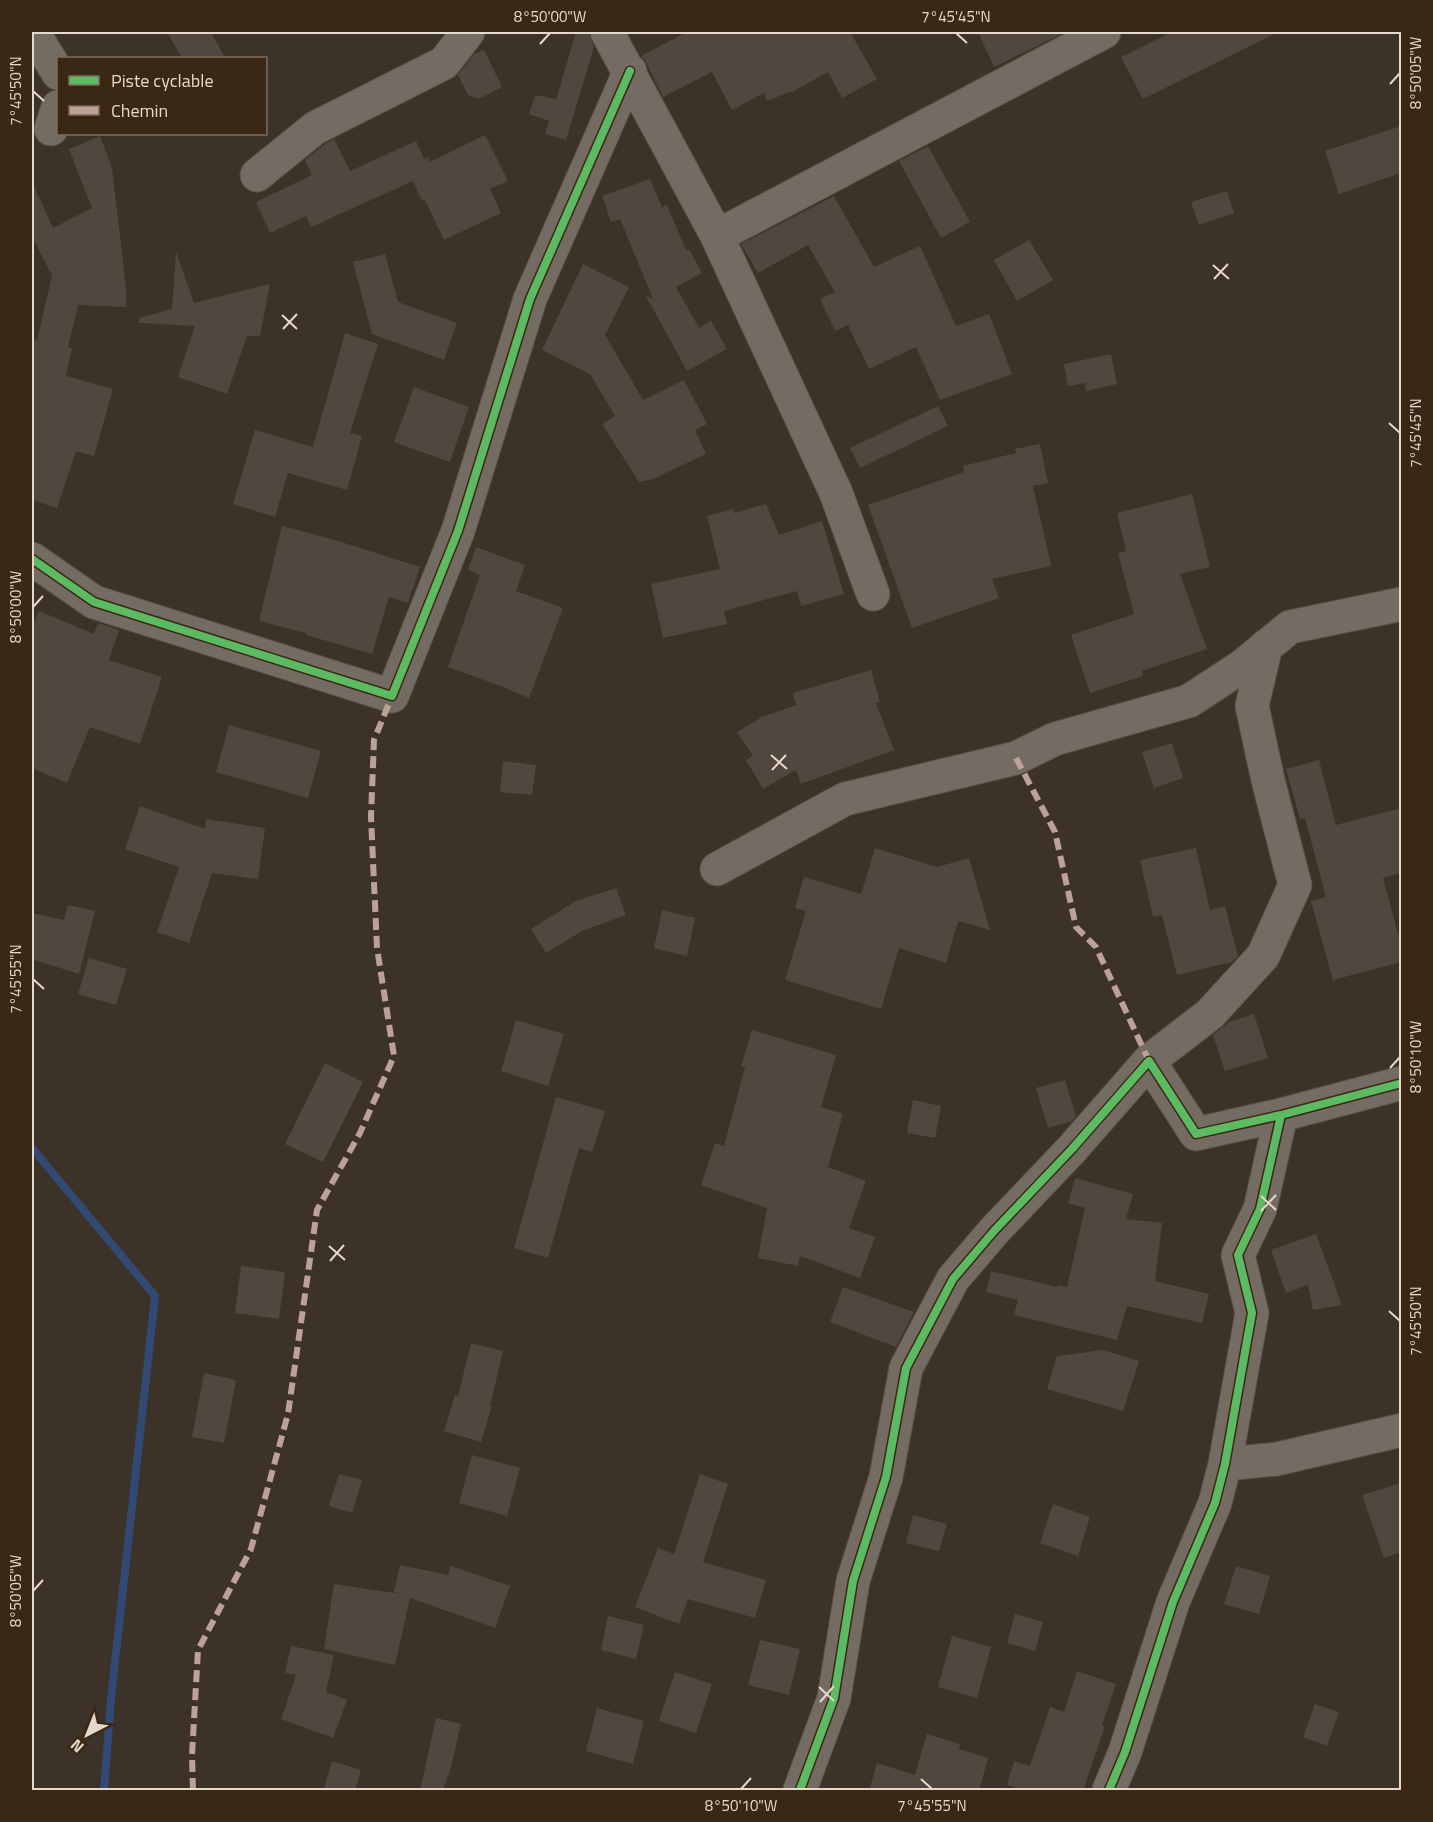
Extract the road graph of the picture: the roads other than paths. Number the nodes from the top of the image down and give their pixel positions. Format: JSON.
{"nodes":[{"id":1,"x":33,"y":32,"type":"edge"},
{"id":2,"x":468,"y":32,"type":"edge"},
{"id":3,"x":607,"y":32,"type":"edge"},
{"id":4,"x":1104,"y":32,"type":"edge"},
{"id":5,"x":57,"y":71,"type":"edge"},
{"id":6,"x":630,"y":71,"type":"junction"},
{"id":7,"x":257,"y":176,"type":"dead end"},
{"id":8,"x":717,"y":236,"type":"junction"},
{"id":9,"x":32,"y":559,"type":"edge"},
{"id":10,"x":873,"y":594,"type":"dead end"},
{"id":11,"x":1401,"y":604,"type":"edge"},
{"id":12,"x":1266,"y":646,"type":"junction"},
{"id":13,"x":717,"y":869,"type":"dead end"},
{"id":14,"x":1149,"y":1060,"type":"junction"},
{"id":15,"x":1401,"y":1083,"type":"edge"},
{"id":16,"x":1281,"y":1115,"type":"junction"},
{"id":17,"x":1401,"y":1430,"type":"edge"},
{"id":18,"x":1225,"y":1464,"type":"junction"},
{"id":19,"x":800,"y":1791,"type":"edge"},
{"id":20,"x":1109,"y":1791,"type":"edge"}],
"edges":[{"from":1,"to":5,"type":"street"},
{"from":2,"to":7,"type":"street"},
{"from":3,"to":6,"type":"street"},
{"from":4,"to":8,"type":"street"},
{"from":6,"to":8,"type":"street"},
{"from":6,"to":9,"type":"street"},
{"from":8,"to":10,"type":"street"},
{"from":11,"to":12,"type":"street"},
{"from":12,"to":13,"type":"street"},
{"from":12,"to":14,"type":"street"},
{"from":14,"to":16,"type":"street"},
{"from":14,"to":19,"type":"street"},
{"from":15,"to":16,"type":"street"},
{"from":16,"to":18,"type":"street"},
{"from":17,"to":18,"type":"street"},
{"from":18,"to":20,"type":"street"}]}
